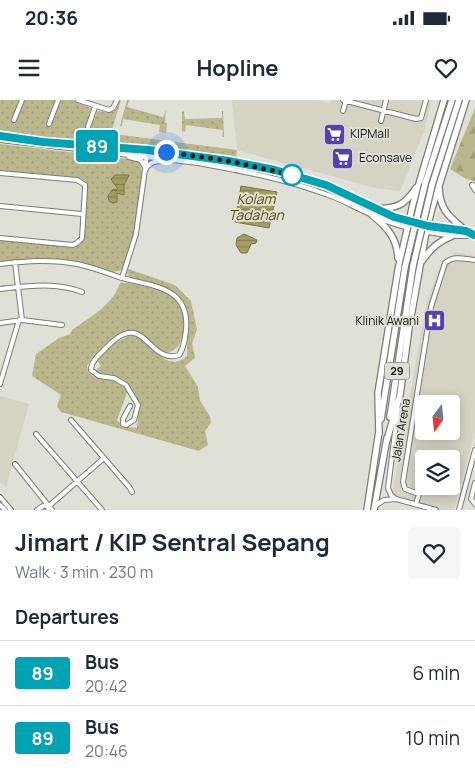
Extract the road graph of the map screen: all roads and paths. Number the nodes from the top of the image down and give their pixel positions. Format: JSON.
{"nodes":[{"id":1,"x":22,"y":100,"type":"edge"},
{"id":2,"x":58,"y":100,"type":"edge"},
{"id":3,"x":78,"y":100,"type":"edge"},
{"id":4,"x":117,"y":100,"type":"edge"},
{"id":5,"x":345,"y":100,"type":"edge"},
{"id":6,"x":386,"y":100,"type":"edge"},
{"id":7,"x":426,"y":100,"type":"edge"},
{"id":8,"x":444,"y":100,"type":"edge"},
{"id":9,"x":452,"y":100,"type":"edge"},
{"id":10,"x":459,"y":100,"type":"edge"},
{"id":11,"x":466,"y":100,"type":"edge"},
{"id":12,"x":95,"y":107,"type":"junction"},
{"id":13,"x":383,"y":110,"type":"junction"},
{"id":14,"x":344,"y":111,"type":"dead end"},
{"id":15,"x":14,"y":120,"type":"dead end"},
{"id":16,"x":381,"y":121,"type":"dead end"},
{"id":17,"x":49,"y":124,"type":"dead end"},
{"id":18,"x":88,"y":127,"type":"dead end"},
{"id":19,"x":0,"y":136,"type":"edge"},
{"id":20,"x":0,"y":140,"type":"edge"},
{"id":21,"x":148,"y":150,"type":"junction"},
{"id":22,"x":115,"y":153,"type":"junction"},
{"id":23,"x":147,"y":157,"type":"junction"},
{"id":24,"x":198,"y":162,"type":"junction"},
{"id":25,"x":146,"y":169,"type":"junction"},
{"id":26,"x":0,"y":173,"type":"edge"},
{"id":27,"x":440,"y":181,"type":"junction"},
{"id":28,"x":422,"y":184,"type":"junction"},
{"id":29,"x":475,"y":186,"type":"edge"},
{"id":30,"x":475,"y":190,"type":"edge"},
{"id":31,"x":413,"y":204,"type":"junction"},
{"id":32,"x":0,"y":206,"type":"edge"},
{"id":33,"x":376,"y":208,"type":"junction"},
{"id":34,"x":432,"y":208,"type":"junction"},
{"id":35,"x":82,"y":214,"type":"junction"},
{"id":36,"x":372,"y":215,"type":"junction"},
{"id":37,"x":408,"y":225,"type":"junction"},
{"id":38,"x":427,"y":229,"type":"junction"},
{"id":39,"x":466,"y":231,"type":"junction"},
{"id":40,"x":474,"y":235,"type":"edge"},
{"id":41,"x":452,"y":236,"type":"junction"},
{"id":42,"x":0,"y":238,"type":"edge"},
{"id":43,"x":403,"y":248,"type":"junction"},
{"id":44,"x":422,"y":252,"type":"junction"},
{"id":45,"x":475,"y":260,"type":"edge"},
{"id":46,"x":15,"y":262,"type":"junction"},
{"id":47,"x":421,"y":262,"type":"junction"},
{"id":48,"x":0,"y":264,"type":"edge"},
{"id":49,"x":398,"y":270,"type":"junction"},
{"id":50,"x":122,"y":278,"type":"junction"},
{"id":51,"x":19,"y":287,"type":"junction"},
{"id":52,"x":0,"y":289,"type":"edge"},
{"id":53,"x":82,"y":292,"type":"dead end"},
{"id":54,"x":20,"y":320,"type":"junction"},
{"id":55,"x":0,"y":323,"type":"edge"},
{"id":56,"x":62,"y":325,"type":"dead end"},
{"id":57,"x":0,"y":384,"type":"edge"},
{"id":58,"x":400,"y":395,"type":"junction"},
{"id":59,"x":130,"y":406,"type":"dead end"},
{"id":60,"x":71,"y":420,"type":"dead end"},
{"id":61,"x":36,"y":434,"type":"dead end"},
{"id":62,"x":379,"y":434,"type":"junction"},
{"id":63,"x":387,"y":440,"type":"junction"},
{"id":64,"x":475,"y":450,"type":"edge"},
{"id":65,"x":104,"y":458,"type":"junction"},
{"id":66,"x":15,"y":464,"type":"dead end"},
{"id":67,"x":77,"y":482,"type":"junction"},
{"id":68,"x":475,"y":483,"type":"edge"},
{"id":69,"x":132,"y":492,"type":"dead end"},
{"id":70,"x":0,"y":498,"type":"edge"},
{"id":71,"x":396,"y":499,"type":"junction"},
{"id":72,"x":416,"y":504,"type":"junction"},
{"id":73,"x":475,"y":504,"type":"edge"},
{"id":74,"x":0,"y":505,"type":"edge"},
{"id":75,"x":375,"y":508,"type":"edge"},
{"id":76,"x":49,"y":509,"type":"edge"},
{"id":77,"x":4,"y":510,"type":"edge"},
{"id":78,"x":11,"y":510,"type":"edge"},
{"id":79,"x":37,"y":510,"type":"edge"},
{"id":80,"x":102,"y":510,"type":"edge"},
{"id":81,"x":367,"y":510,"type":"edge"},
{"id":82,"x":436,"y":510,"type":"edge"},
{"id":83,"x":459,"y":510,"type":"edge"}],
"edges":[{"from":1,"to":15,"type":"street"},
{"from":2,"to":17,"type":"street"},
{"from":3,"to":12,"type":"street"},
{"from":4,"to":12,"type":"street"},
{"from":5,"to":13,"type":"street"},
{"from":5,"to":14,"type":"street"},
{"from":6,"to":13,"type":"street"},
{"from":7,"to":13,"type":"street"},
{"from":8,"to":28,"type":"highway"},
{"from":9,"to":28,"type":"highway","number":"29"},
{"from":10,"to":63,"type":"highway","number":"29","bridge":true},
{"from":11,"to":27,"type":"highway"},
{"from":12,"to":18,"type":"street"},
{"from":13,"to":16,"type":"street"},
{"from":19,"to":21,"type":"street"},
{"from":20,"to":22,"type":"street"},
{"from":21,"to":23,"type":"street"},
{"from":21,"to":33,"type":"street"},
{"from":22,"to":23,"type":"street"},
{"from":22,"to":25,"type":"street"},
{"from":23,"to":24,"type":"street"},
{"from":23,"to":25,"type":"street"},
{"from":24,"to":25,"type":"street"},
{"from":24,"to":36,"type":"street"},
{"from":25,"to":50,"type":"street"},
{"from":26,"to":35,"type":"street"},
{"from":27,"to":34,"type":"highway"},
{"from":27,"to":39,"type":"highway"},
{"from":28,"to":31,"type":"highway"},
{"from":28,"to":33,"type":"highway"},
{"from":28,"to":62,"type":"highway","number":"29","bridge":true},
{"from":29,"to":30,"type":"street"},
{"from":31,"to":34,"type":"highway"},
{"from":31,"to":37,"type":"highway"},
{"from":32,"to":35,"type":"street"},
{"from":33,"to":37,"type":"street"},
{"from":34,"to":38,"type":"highway"},
{"from":35,"to":42,"type":"street"},
{"from":36,"to":37,"type":"street"},
{"from":36,"to":49,"type":"highway"},
{"from":37,"to":38,"type":"street"},
{"from":37,"to":43,"type":"highway"},
{"from":38,"to":39,"type":"street"},
{"from":38,"to":41,"type":"street"},
{"from":38,"to":44,"type":"highway"},
{"from":39,"to":40,"type":"street"},
{"from":40,"to":41,"type":"street"},
{"from":41,"to":47,"type":"highway"},
{"from":43,"to":44,"type":"highway"},
{"from":43,"to":49,"type":"highway"},
{"from":44,"to":47,"type":"highway"},
{"from":45,"to":72,"type":"street","name":"Jalan Arena"},
{"from":46,"to":48,"type":"street"},
{"from":46,"to":50,"type":"street"},
{"from":46,"to":51,"type":"street"},
{"from":47,"to":58,"type":"highway"},
{"from":49,"to":62,"type":"highway"},
{"from":50,"to":59,"type":"street"},
{"from":51,"to":52,"type":"street"},
{"from":51,"to":53,"type":"street"},
{"from":51,"to":54,"type":"street"},
{"from":54,"to":55,"type":"street"},
{"from":54,"to":56,"type":"street"},
{"from":54,"to":57,"type":"street"},
{"from":58,"to":63,"type":"highway"},
{"from":58,"to":71,"type":"street"},
{"from":60,"to":65,"type":"street"},
{"from":61,"to":67,"type":"street"},
{"from":62,"to":81,"type":"highway","number":"29"},
{"from":63,"to":75,"type":"highway","number":"29"},
{"from":64,"to":83,"type":"street"},
{"from":65,"to":67,"type":"street"},
{"from":65,"to":69,"type":"street"},
{"from":66,"to":76,"type":"street"},
{"from":67,"to":76,"type":"street"},
{"from":67,"to":80,"type":"street"},
{"from":68,"to":73,"type":"street"},
{"from":70,"to":78,"type":"street"},
{"from":71,"to":72,"type":"street"},
{"from":71,"to":75,"type":"street"},
{"from":72,"to":82,"type":"street"},
{"from":74,"to":77,"type":"street"},
{"from":76,"to":79,"type":"street"}]}
